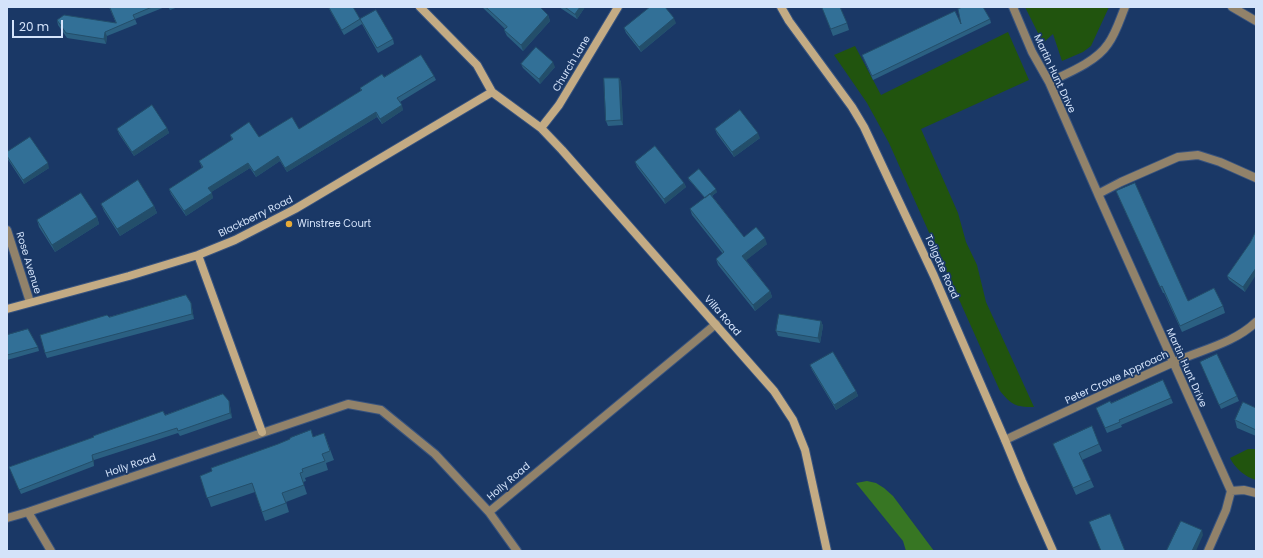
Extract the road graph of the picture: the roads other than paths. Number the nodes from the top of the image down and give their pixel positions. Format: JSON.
{"nodes":[{"id":1,"x":420,"y":7,"type":"edge"},
{"id":2,"x":618,"y":7,"type":"edge"},
{"id":3,"x":781,"y":7,"type":"edge"},
{"id":4,"x":1013,"y":7,"type":"edge"},
{"id":5,"x":1125,"y":7,"type":"edge"},
{"id":6,"x":1232,"y":7,"type":"edge"},
{"id":7,"x":1256,"y":21,"type":"edge"},
{"id":8,"x":1048,"y":82,"type":"junction"},
{"id":9,"x":492,"y":92,"type":"junction"},
{"id":10,"x":541,"y":128,"type":"junction"},
{"id":11,"x":1256,"y":178,"type":"edge"},
{"id":12,"x":1098,"y":194,"type":"junction"},
{"id":13,"x":7,"y":230,"type":"edge"},
{"id":14,"x":198,"y":255,"type":"junction"},
{"id":15,"x":30,"y":302,"type":"junction"},
{"id":16,"x":7,"y":309,"type":"edge"},
{"id":17,"x":1256,"y":322,"type":"edge"},
{"id":18,"x":716,"y":324,"type":"junction"},
{"id":19,"x":1173,"y":363,"type":"junction"},
{"id":20,"x":262,"y":432,"type":"junction"},
{"id":21,"x":1005,"y":440,"type":"junction"},
{"id":22,"x":1231,"y":491,"type":"junction"},
{"id":23,"x":1256,"y":493,"type":"edge"},
{"id":24,"x":28,"y":512,"type":"junction"},
{"id":25,"x":489,"y":512,"type":"junction"},
{"id":26,"x":7,"y":518,"type":"edge"},
{"id":27,"x":51,"y":551,"type":"edge"},
{"id":28,"x":517,"y":551,"type":"edge"},
{"id":29,"x":827,"y":551,"type":"edge"},
{"id":30,"x":1053,"y":551,"type":"edge"},
{"id":31,"x":1208,"y":551,"type":"edge"}],
"edges":[{"from":1,"to":9,"type":"street"},
{"from":2,"to":10,"type":"street","name":"Church Lane"},
{"from":3,"to":21,"type":"street","name":"Tollgate Road"},
{"from":4,"to":8,"type":"street","name":"Martin Hunt Drive"},
{"from":5,"to":8,"type":"street"},
{"from":6,"to":7,"type":"street"},
{"from":8,"to":12,"type":"street","name":"Martin Hunt Drive"},
{"from":9,"to":10,"type":"street","name":"Villa Road"},
{"from":9,"to":14,"type":"street","name":"Blackberry Road"},
{"from":10,"to":18,"type":"street","name":"Villa Road"},
{"from":11,"to":12,"type":"street"},
{"from":12,"to":19,"type":"street","name":"Martin Hunt Drive"},
{"from":13,"to":15,"type":"street","name":"Rose Avenue"},
{"from":14,"to":15,"type":"street","name":"Blackberry Road"},
{"from":14,"to":20,"type":"street"},
{"from":15,"to":16,"type":"street","name":"Blackberry Road"},
{"from":17,"to":19,"type":"street","name":"Peter Crowe Approach"},
{"from":18,"to":25,"type":"street","name":"Holly Road"},
{"from":18,"to":29,"type":"street","name":"Villa Road"},
{"from":19,"to":21,"type":"street","name":"Peter Crowe Approach"},
{"from":19,"to":22,"type":"street","name":"Martin Hunt Drive"},
{"from":20,"to":24,"type":"street","name":"Holly Road"},
{"from":20,"to":25,"type":"street","name":"Holly Road"},
{"from":21,"to":30,"type":"street","name":"Tollgate Road"},
{"from":22,"to":23,"type":"street"},
{"from":22,"to":31,"type":"street"},
{"from":24,"to":26,"type":"street","name":"Holly Road"},
{"from":24,"to":27,"type":"street"},
{"from":25,"to":28,"type":"street"}]}
